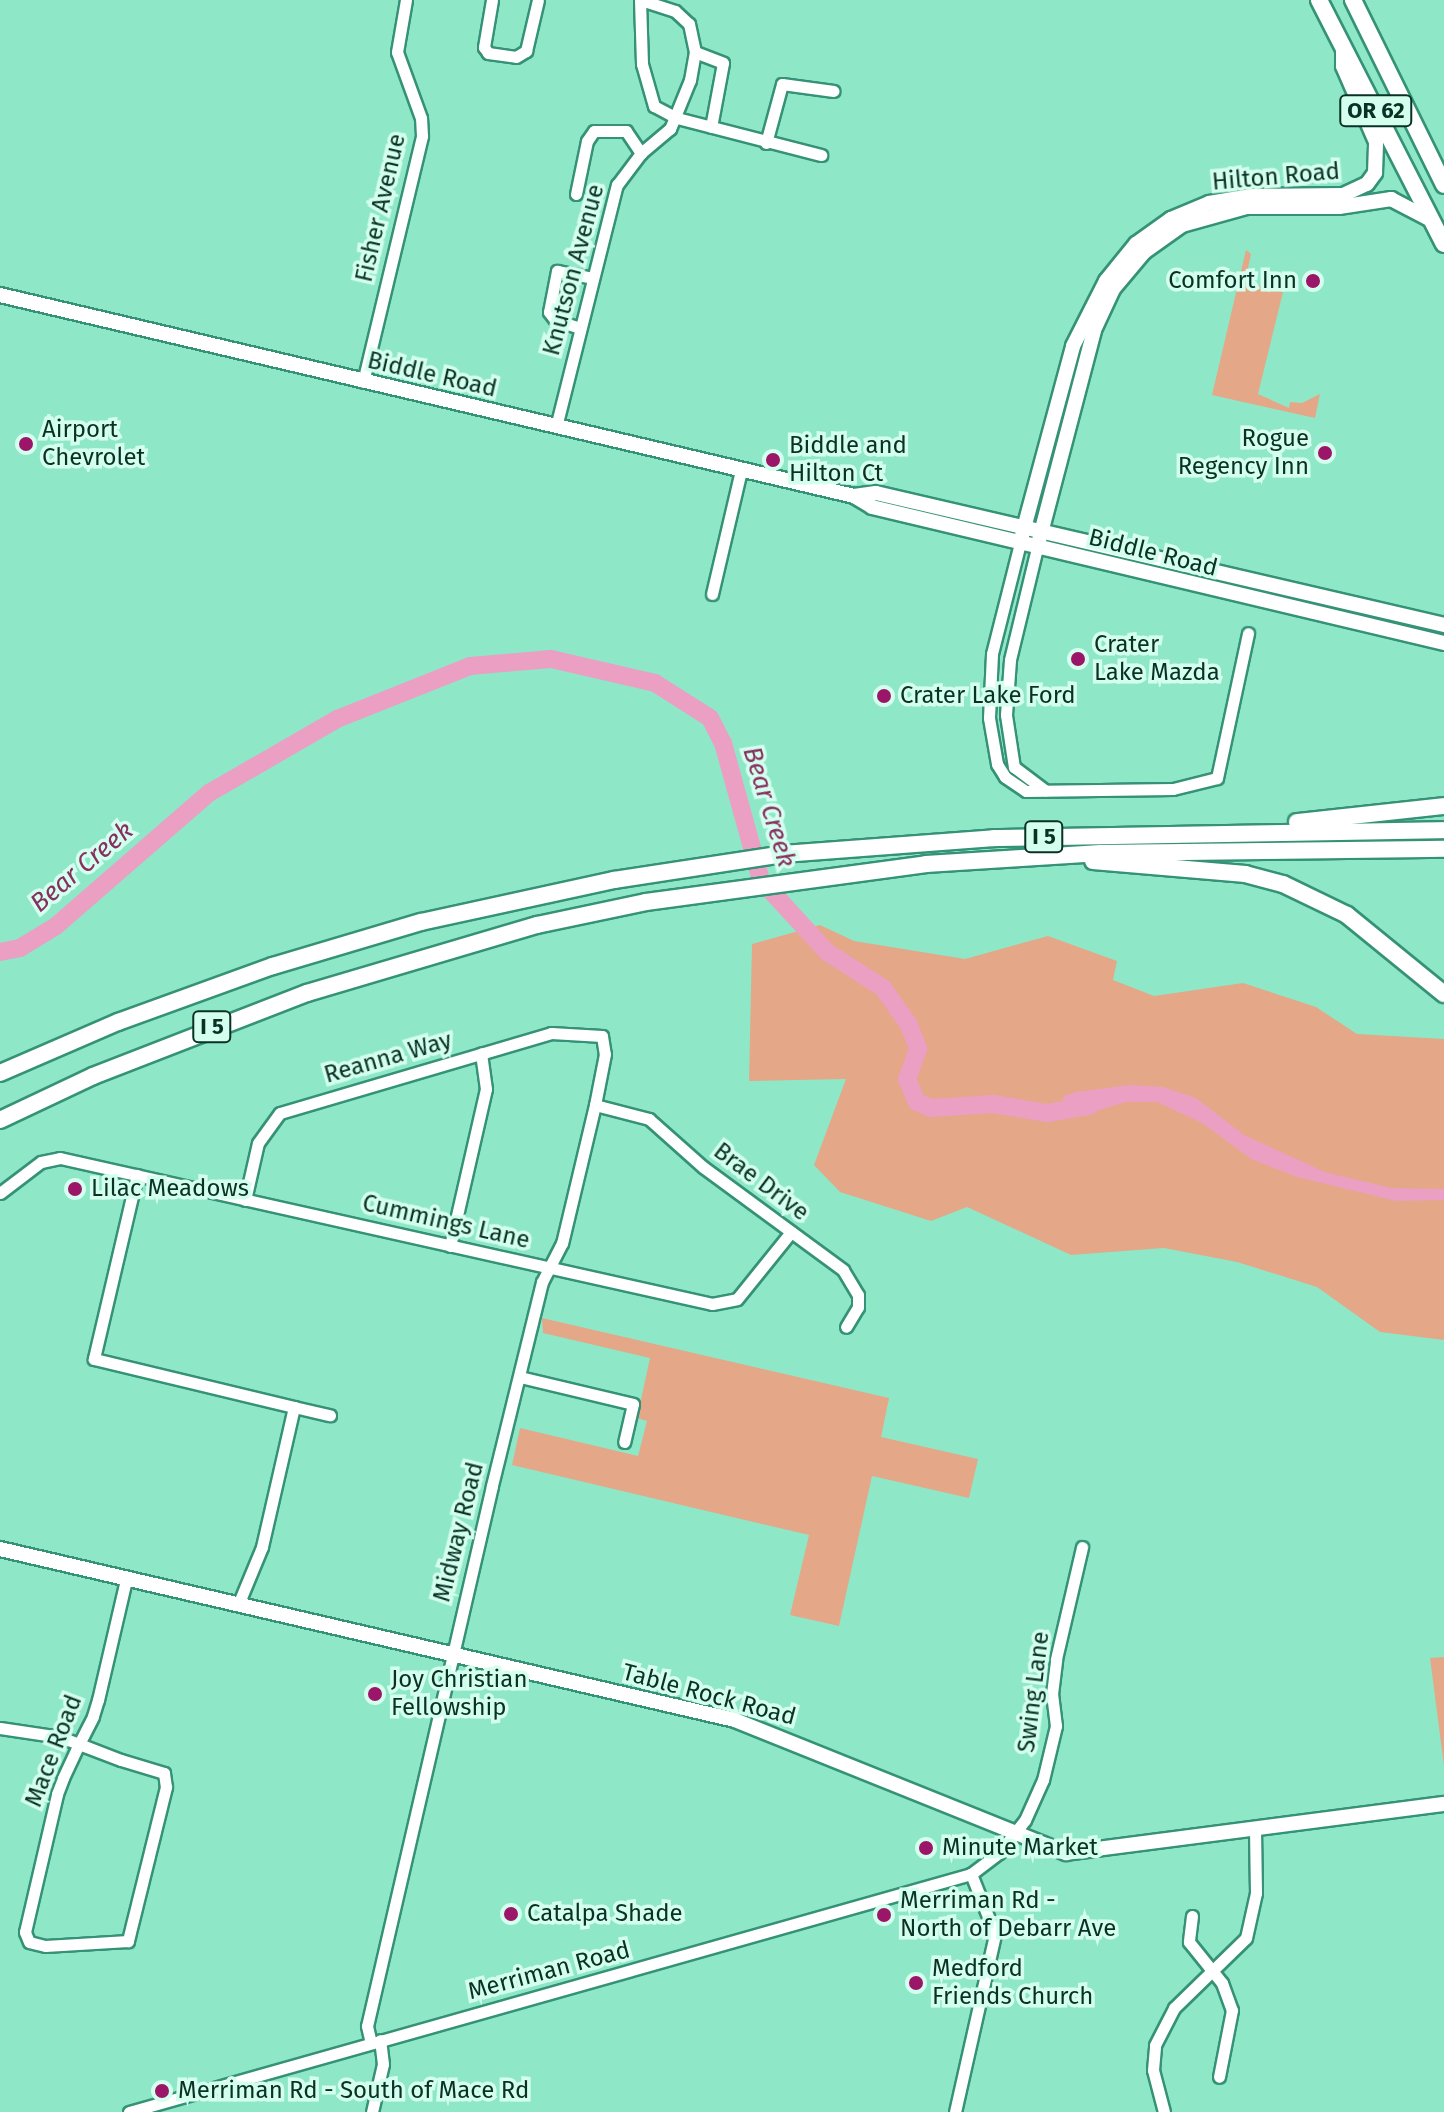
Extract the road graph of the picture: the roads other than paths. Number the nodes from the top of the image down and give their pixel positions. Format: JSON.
{"nodes":[{"id":1,"x":406,"y":0,"type":"edge"},
{"id":2,"x":492,"y":0,"type":"edge"},
{"id":3,"x":538,"y":0,"type":"edge"},
{"id":4,"x":641,"y":0,"type":"edge"},
{"id":5,"x":1319,"y":0,"type":"edge"},
{"id":6,"x":1353,"y":0,"type":"edge"},
{"id":7,"x":1342,"y":46,"type":"junction"},
{"id":8,"x":695,"y":52,"type":"junction"},
{"id":9,"x":834,"y":91,"type":"dead end"},
{"id":10,"x":677,"y":118,"type":"junction"},
{"id":11,"x":711,"y":127,"type":"junction"},
{"id":12,"x":766,"y":143,"type":"junction"},
{"id":13,"x":641,"y":153,"type":"junction"},
{"id":14,"x":821,"y":155,"type":"dead end"},
{"id":15,"x":1444,"y":185,"type":"edge"},
{"id":16,"x":576,"y":194,"type":"dead end"},
{"id":17,"x":1433,"y":222,"type":"junction"},
{"id":18,"x":1444,"y":244,"type":"edge"},
{"id":19,"x":592,"y":278,"type":"junction"},
{"id":20,"x":0,"y":295,"type":"edge"},
{"id":21,"x":580,"y":328,"type":"junction"},
{"id":22,"x":363,"y":382,"type":"junction"},
{"id":23,"x":556,"y":427,"type":"junction"},
{"id":24,"x":741,"y":470,"type":"junction"},
{"id":25,"x":854,"y":496,"type":"junction"},
{"id":26,"x":1025,"y":527,"type":"junction"},
{"id":27,"x":1042,"y":531,"type":"junction"},
{"id":28,"x":1020,"y":543,"type":"junction"},
{"id":29,"x":1037,"y":548,"type":"junction"},
{"id":30,"x":712,"y":594,"type":"dead end"},
{"id":31,"x":1444,"y":625,"type":"edge"},
{"id":32,"x":1248,"y":633,"type":"dead end"},
{"id":33,"x":1444,"y":643,"type":"edge"},
{"id":34,"x":1049,"y":792,"type":"junction"},
{"id":35,"x":1444,"y":806,"type":"edge"},
{"id":36,"x":1444,"y":830,"type":"edge"},
{"id":37,"x":1273,"y":832,"type":"junction"},
{"id":38,"x":1444,"y":849,"type":"edge"},
{"id":39,"x":1068,"y":855,"type":"junction"},
{"id":40,"x":1444,"y":994,"type":"edge"},
{"id":41,"x":602,"y":1036,"type":"joint"},
{"id":42,"x":481,"y":1053,"type":"junction"},
{"id":43,"x":0,"y":1073,"type":"edge"},
{"id":44,"x":595,"y":1105,"type":"junction"},
{"id":45,"x":0,"y":1120,"type":"edge"},
{"id":46,"x":137,"y":1175,"type":"junction"},
{"id":47,"x":0,"y":1193,"type":"edge"},
{"id":48,"x":245,"y":1200,"type":"junction"},
{"id":49,"x":791,"y":1232,"type":"junction"},
{"id":50,"x":450,"y":1246,"type":"junction"},
{"id":51,"x":548,"y":1268,"type":"junction"},
{"id":52,"x":846,"y":1327,"type":"dead end"},
{"id":53,"x":520,"y":1377,"type":"junction"},
{"id":54,"x":294,"y":1407,"type":"junction"},
{"id":55,"x":330,"y":1415,"type":"dead end"},
{"id":56,"x":624,"y":1442,"type":"dead end"},
{"id":57,"x":1082,"y":1547,"type":"dead end"},
{"id":58,"x":0,"y":1549,"type":"edge"},
{"id":59,"x":126,"y":1580,"type":"junction"},
{"id":60,"x":238,"y":1605,"type":"junction"},
{"id":61,"x":452,"y":1654,"type":"junction"},
{"id":62,"x":0,"y":1728,"type":"edge"},
{"id":63,"x":79,"y":1744,"type":"junction"},
{"id":64,"x":1444,"y":1804,"type":"edge"},
{"id":65,"x":1255,"y":1830,"type":"junction"},
{"id":66,"x":1013,"y":1835,"type":"junction"},
{"id":67,"x":971,"y":1874,"type":"junction"},
{"id":68,"x":1192,"y":1916,"type":"dead end"},
{"id":69,"x":1213,"y":1972,"type":"junction"},
{"id":70,"x":375,"y":2042,"type":"junction"},
{"id":71,"x":1219,"y":2077,"type":"dead end"},
{"id":72,"x":129,"y":2112,"type":"edge"},
{"id":73,"x":372,"y":2112,"type":"edge"},
{"id":74,"x":955,"y":2112,"type":"edge"},
{"id":75,"x":1164,"y":2112,"type":"edge"}],
"edges":[{"from":1,"to":22,"type":"street","name":"Fisher Avenue"},
{"from":2,"to":3,"type":"street"},
{"from":4,"to":8,"type":"street"},
{"from":4,"to":10,"type":"street"},
{"from":5,"to":7,"type":"highway","number":"OR 62"},
{"from":6,"to":15,"type":"highway","number":"OR 62"},
{"from":7,"to":17,"type":"highway","number":"OR 62"},
{"from":7,"to":26,"type":"main road","name":"Hilton Road"},
{"from":8,"to":10,"type":"street"},
{"from":8,"to":11,"type":"street"},
{"from":9,"to":12,"type":"street"},
{"from":10,"to":11,"type":"street"},
{"from":10,"to":13,"type":"street","name":"Knutson Avenue"},
{"from":11,"to":12,"type":"street"},
{"from":12,"to":14,"type":"street"},
{"from":13,"to":16,"type":"street"},
{"from":13,"to":19,"type":"street","name":"Knutson Avenue"},
{"from":17,"to":18,"type":"highway","number":"OR 62"},
{"from":17,"to":27,"type":"main road","name":"Hilton Road"},
{"from":19,"to":21,"type":"street","name":"Knutson Avenue"},
{"from":19,"to":21,"type":"street"},
{"from":20,"to":22,"type":"main road","name":"Biddle Road"},
{"from":21,"to":23,"type":"street","name":"Knutson Avenue"},
{"from":22,"to":23,"type":"main road","name":"Biddle Road"},
{"from":23,"to":24,"type":"main road","name":"Biddle Road"},
{"from":24,"to":25,"type":"main road","name":"Biddle Road"},
{"from":24,"to":30,"type":"street"},
{"from":25,"to":26,"type":"main road","name":"Biddle Road"},
{"from":25,"to":28,"type":"main road","name":"Biddle Road"},
{"from":26,"to":27,"type":"main road","name":"Biddle Road"},
{"from":26,"to":28,"type":"main road","name":"Hilton Road"},
{"from":27,"to":29,"type":"main road","name":"Hilton Road"},
{"from":27,"to":31,"type":"main road","name":"Biddle Road"},
{"from":28,"to":29,"type":"main road","name":"Biddle Road"},
{"from":28,"to":34,"type":"street"},
{"from":29,"to":33,"type":"main road","name":"Biddle Road"},
{"from":29,"to":34,"type":"street"},
{"from":32,"to":34,"type":"street"},
{"from":35,"to":37,"type":"highway"},
{"from":36,"to":37,"type":"highway","number":"I 5"},
{"from":37,"to":43,"type":"highway","number":"I 5"},
{"from":38,"to":39,"type":"highway","number":"I 5"},
{"from":39,"to":40,"type":"highway"},
{"from":39,"to":45,"type":"highway","number":"I 5"},
{"from":41,"to":42,"type":"street","name":"Reanna Way"},
{"from":41,"to":44,"type":"street","name":"Midway Road"},
{"from":42,"to":48,"type":"street","name":"Reanna Way"},
{"from":42,"to":50,"type":"street"},
{"from":44,"to":49,"type":"street","name":"Brae Drive"},
{"from":44,"to":51,"type":"street","name":"Midway Road"},
{"from":46,"to":47,"type":"street","name":"Cummings Lane"},
{"from":46,"to":48,"type":"street","name":"Cummings Lane"},
{"from":46,"to":54,"type":"street"},
{"from":48,"to":50,"type":"street","name":"Cummings Lane"},
{"from":49,"to":51,"type":"street","name":"Cummings Lane"},
{"from":49,"to":52,"type":"street","name":"Brae Drive"},
{"from":50,"to":51,"type":"street","name":"Cummings Lane"},
{"from":51,"to":53,"type":"street","name":"Midway Road"},
{"from":53,"to":56,"type":"street"},
{"from":53,"to":61,"type":"street","name":"Midway Road"},
{"from":54,"to":55,"type":"street"},
{"from":54,"to":60,"type":"street"},
{"from":57,"to":66,"type":"street","name":"Swing Lane"},
{"from":58,"to":59,"type":"main road","name":"Table Rock Road"},
{"from":59,"to":60,"type":"main road","name":"Table Rock Road"},
{"from":59,"to":63,"type":"street","name":"Mace Road"},
{"from":60,"to":61,"type":"main road","name":"Table Rock Road"},
{"from":61,"to":66,"type":"main road","name":"Table Rock Road"},
{"from":61,"to":70,"type":"street","name":"Midway Road"},
{"from":62,"to":63,"type":"street"},
{"from":63,"to":63,"type":"street","name":"Mace Road"},
{"from":64,"to":65,"type":"main road","name":"Table Rock Road"},
{"from":65,"to":66,"type":"main road","name":"Table Rock Road"},
{"from":65,"to":69,"type":"street"},
{"from":66,"to":67,"type":"street","name":"Merriman Road"},
{"from":67,"to":70,"type":"street","name":"Merriman Road"},
{"from":67,"to":74,"type":"street"},
{"from":68,"to":69,"type":"street"},
{"from":69,"to":71,"type":"street"},
{"from":69,"to":75,"type":"street"},
{"from":70,"to":72,"type":"street","name":"Merriman Road"},
{"from":70,"to":73,"type":"street","name":"Midway Road"}]}
